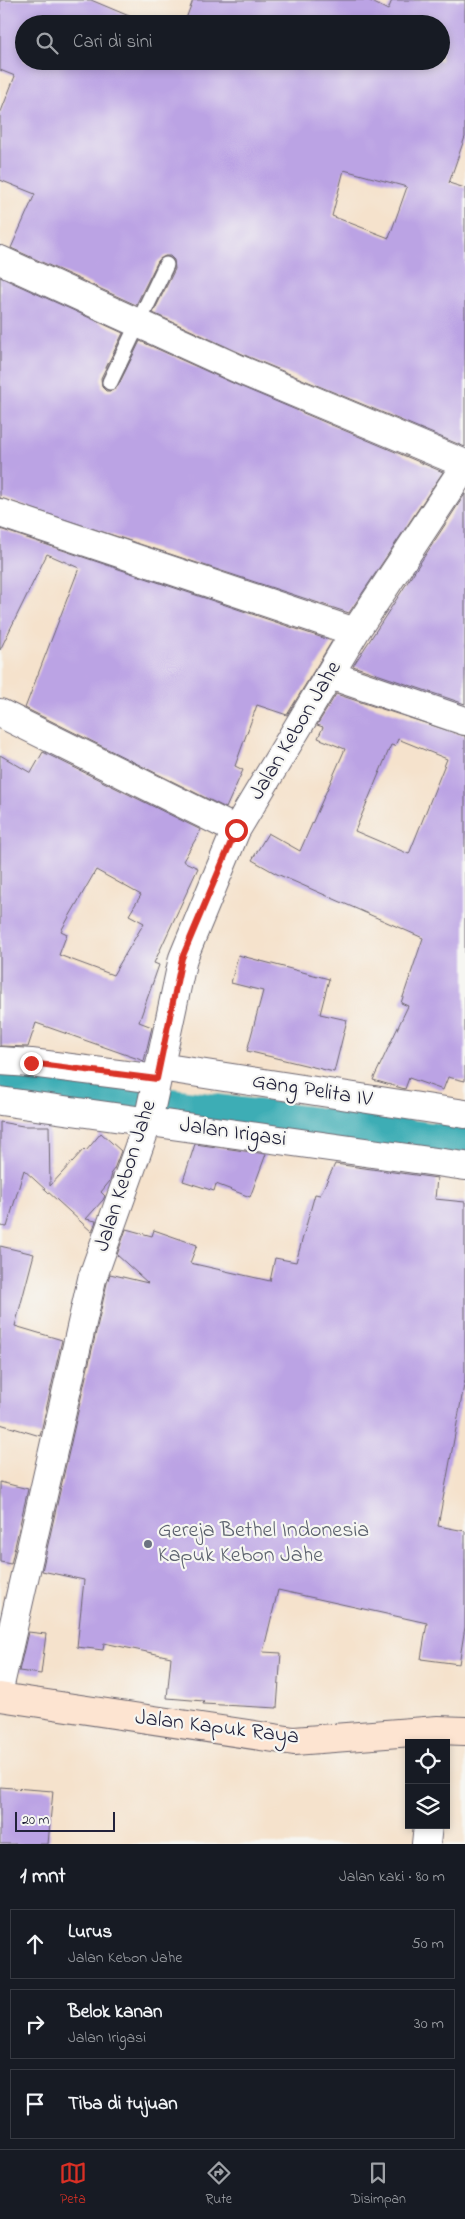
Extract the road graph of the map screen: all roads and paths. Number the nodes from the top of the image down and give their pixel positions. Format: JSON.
{"nodes":[{"id":1,"x":0,"y":260,"type":"edge"},
{"id":2,"x":166,"y":265,"type":"dead end"},
{"id":3,"x":138,"y":323,"type":"junction"},
{"id":4,"x":110,"y":382,"type":"dead end"},
{"id":5,"x":465,"y":465,"type":"edge"},
{"id":6,"x":0,"y":513,"type":"edge"},
{"id":7,"x":355,"y":632,"type":"junction"},
{"id":8,"x":330,"y":675,"type":"junction"},
{"id":9,"x":0,"y":713,"type":"edge"},
{"id":10,"x":465,"y":721,"type":"edge"},
{"id":11,"x":236,"y":830,"type":"junction"},
{"id":12,"x":0,"y":1061,"type":"edge"},
{"id":13,"x":158,"y":1076,"type":"junction"},
{"id":14,"x":0,"y":1101,"type":"edge"},
{"id":15,"x":465,"y":1114,"type":"edge"},
{"id":16,"x":149,"y":1117,"type":"junction"},
{"id":17,"x":465,"y":1166,"type":"edge"},
{"id":18,"x":0,"y":1685,"type":"edge"},
{"id":19,"x":0,"y":1697,"type":"edge"},
{"id":20,"x":465,"y":1731,"type":"edge"},
{"id":21,"x":438,"y":1737,"type":"edge"},
{"id":22,"x":428,"y":1829,"type":"edge"},
{"id":23,"x":426,"y":1844,"type":"edge"}],
"edges":[{"from":1,"to":3,"type":"street"},
{"from":2,"to":3,"type":"lane"},
{"from":3,"to":4,"type":"lane"},
{"from":3,"to":5,"type":"street"},
{"from":5,"to":7,"type":"street","name":"Jalan Kebon Jahe"},
{"from":6,"to":7,"type":"street"},
{"from":7,"to":8,"type":"street","name":"Jalan Kebon Jahe"},
{"from":8,"to":10,"type":"street"},
{"from":8,"to":11,"type":"street","name":"Jalan Kebon Jahe"},
{"from":9,"to":11,"type":"street"},
{"from":11,"to":13,"type":"street","name":"Jalan Kebon Jahe"},
{"from":12,"to":13,"type":"street"},
{"from":13,"to":15,"type":"street","name":"Gang Pelita IV"},
{"from":13,"to":16,"type":"street","name":"Jalan Kebon Jahe"},
{"from":14,"to":16,"type":"street","name":"Jalan Irigasi"},
{"from":16,"to":17,"type":"street","name":"Jalan Irigasi"},
{"from":16,"to":18,"type":"street","name":"Jalan Kebon Jahe"},
{"from":19,"to":21,"type":"main road","name":"Jalan Kapuk Raya"},
{"from":20,"to":21,"type":"main road","name":"Jalan Kapuk Raya"},
{"from":22,"to":23,"type":"street"}]}
